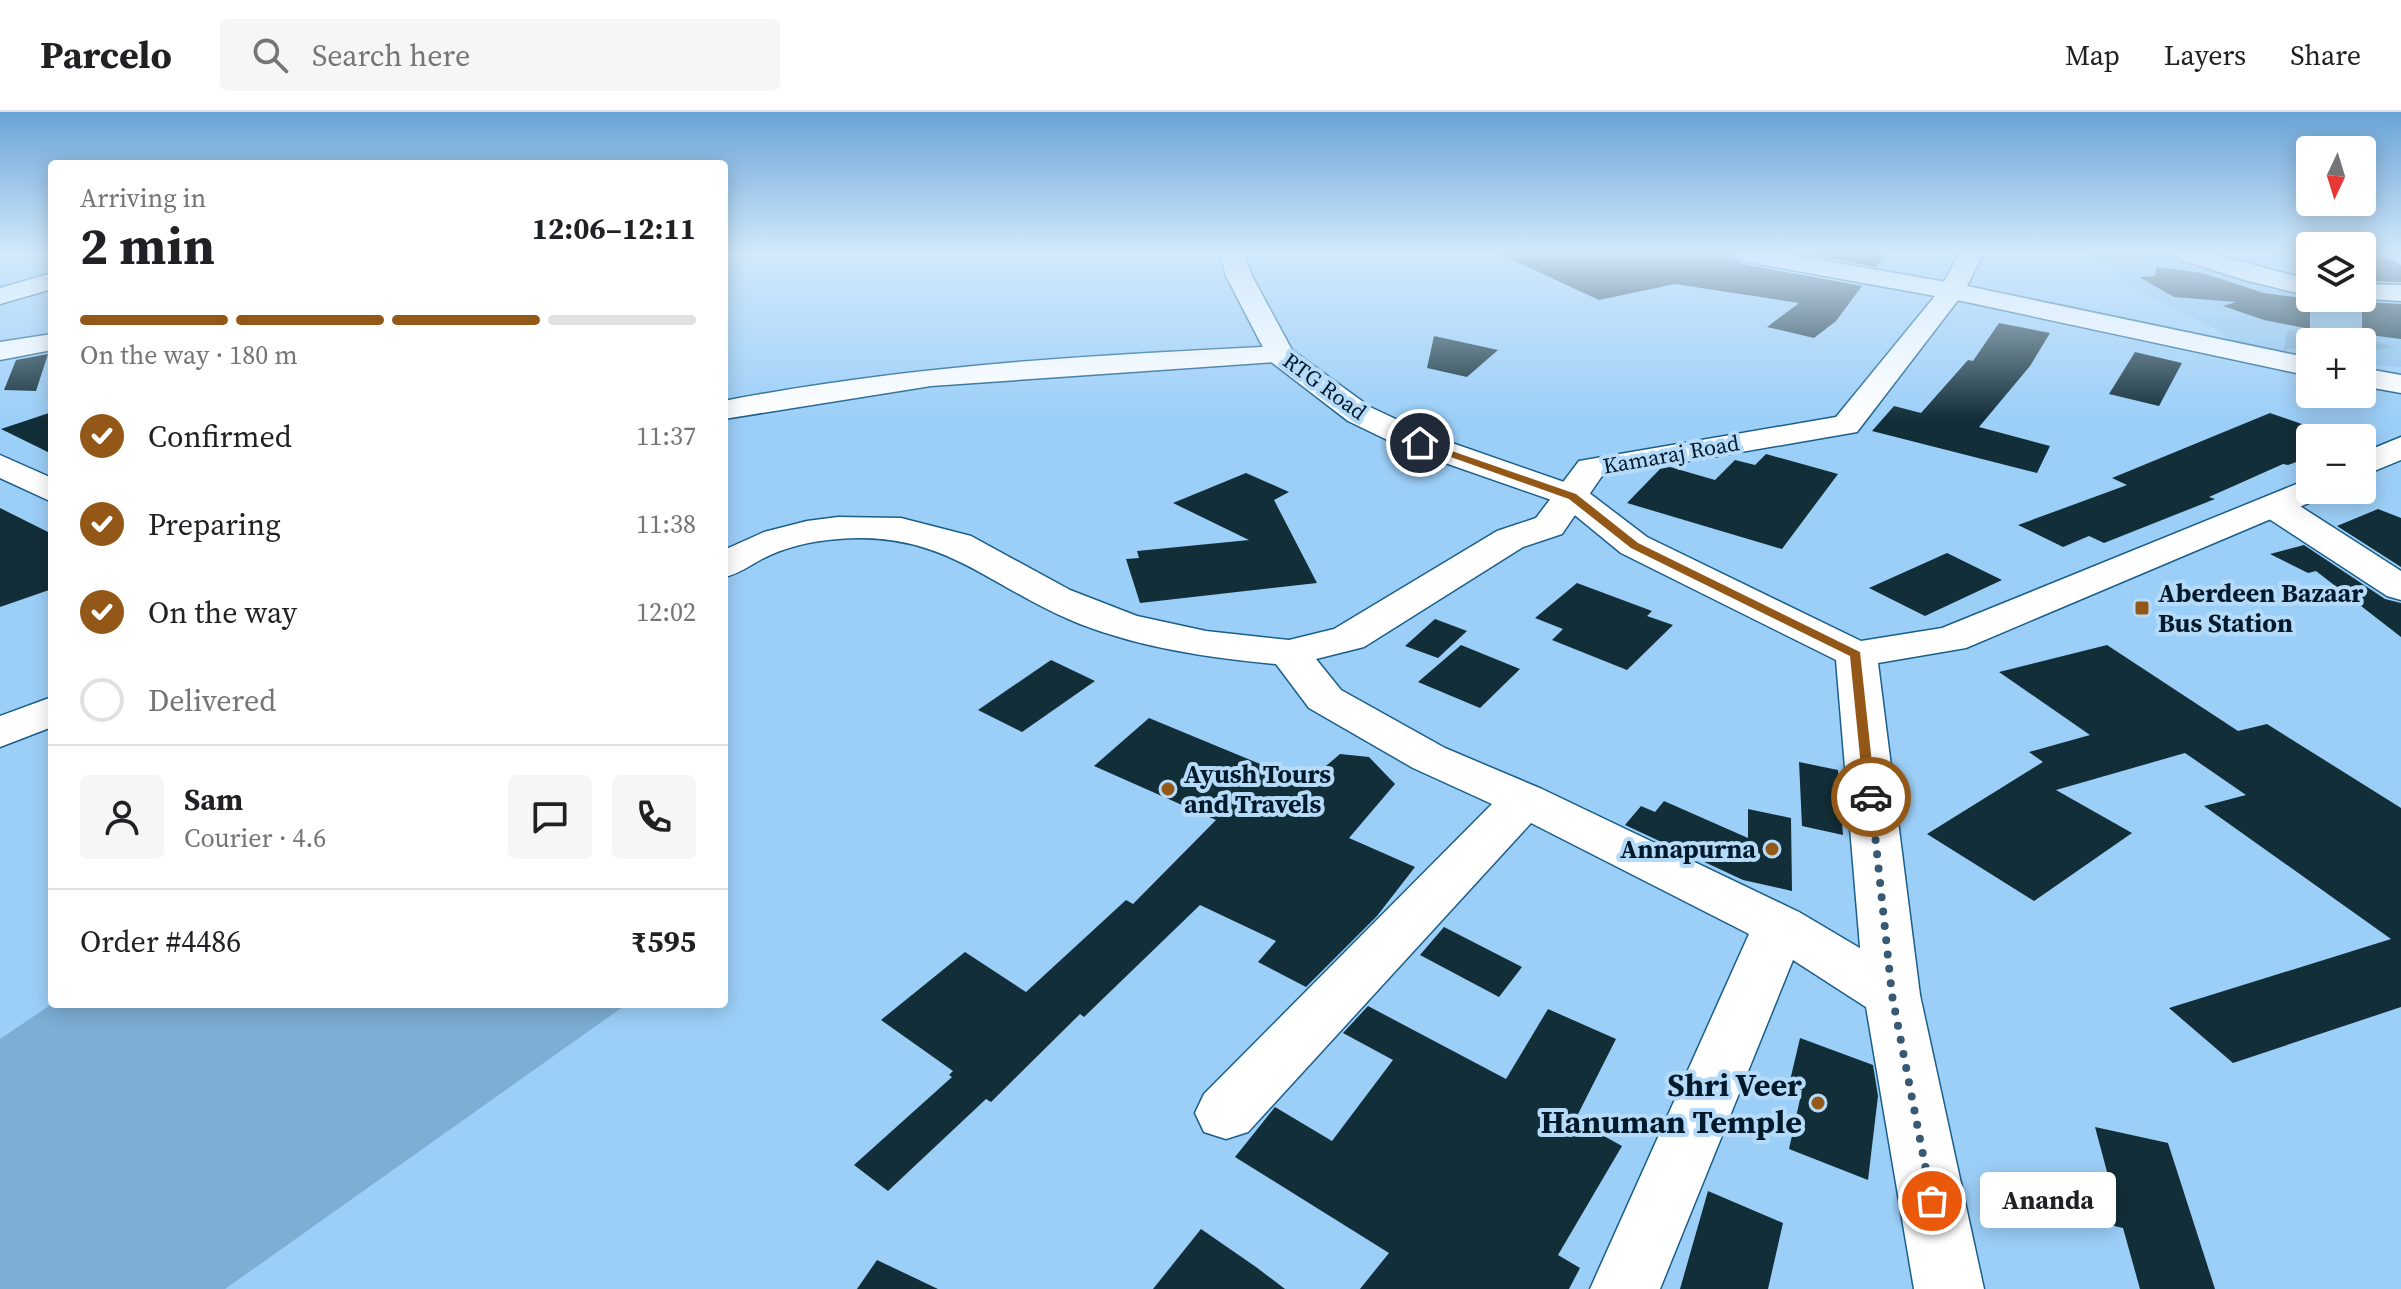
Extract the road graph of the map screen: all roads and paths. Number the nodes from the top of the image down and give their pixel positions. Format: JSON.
{"nodes":[{"id":1,"x":1256,"y":309,"type":"edge"},
{"id":2,"x":1938,"y":309,"type":"edge"},
{"id":3,"x":2037,"y":309,"type":"edge"},
{"id":4,"x":48,"y":343,"type":"edge"},
{"id":5,"x":0,"y":351,"type":"edge"},
{"id":6,"x":1280,"y":355,"type":"junction"},
{"id":7,"x":2296,"y":364,"type":"edge"},
{"id":8,"x":2376,"y":370,"type":"edge"},
{"id":9,"x":2401,"y":372,"type":"edge"},
{"id":10,"x":2376,"y":380,"type":"edge"},
{"id":11,"x":2401,"y":384,"type":"edge"},
{"id":12,"x":728,"y":409,"type":"edge"},
{"id":13,"x":2401,"y":447,"type":"edge"},
{"id":14,"x":2376,"y":459,"type":"edge"},
{"id":15,"x":0,"y":465,"type":"edge"},
{"id":16,"x":48,"y":490,"type":"edge"},
{"id":17,"x":1572,"y":496,"type":"junction"},
{"id":18,"x":2293,"y":498,"type":"edge"},
{"id":19,"x":728,"y":563,"type":"edge"},
{"id":20,"x":2401,"y":588,"type":"edge"},
{"id":21,"x":1289,"y":653,"type":"junction"},
{"id":22,"x":1856,"y":654,"type":"junction"},
{"id":23,"x":48,"y":712,"type":"edge"},
{"id":24,"x":0,"y":733,"type":"edge"},
{"id":25,"x":1525,"y":800,"type":"junction"},
{"id":26,"x":1780,"y":926,"type":"junction"},
{"id":27,"x":1892,"y":995,"type":"junction"},
{"id":28,"x":1226,"y":1113,"type":"dead end"},
{"id":29,"x":1625,"y":1289,"type":"edge"},
{"id":30,"x":1949,"y":1289,"type":"edge"}],
"edges":[{"from":1,"to":6,"type":"street","name":"RTG Road"},
{"from":2,"to":17,"type":"street","name":"Kamaraj Road"},
{"from":3,"to":7,"type":"street"},
{"from":4,"to":5,"type":"street"},
{"from":6,"to":12,"type":"street"},
{"from":6,"to":17,"type":"street","name":"RTG Road"},
{"from":8,"to":9,"type":"street"},
{"from":10,"to":11,"type":"street"},
{"from":13,"to":14,"type":"street"},
{"from":15,"to":16,"type":"street"},
{"from":17,"to":21,"type":"street","name":"Kamaraj Road"},
{"from":17,"to":22,"type":"street","name":"RTG Road"},
{"from":18,"to":20,"type":"street"},
{"from":18,"to":22,"type":"street"},
{"from":19,"to":21,"type":"street","name":"Kamaraj Road"},
{"from":21,"to":25,"type":"street"},
{"from":22,"to":27,"type":"street"},
{"from":23,"to":24,"type":"street"},
{"from":25,"to":26,"type":"street"},
{"from":25,"to":28,"type":"street"},
{"from":26,"to":27,"type":"street"},
{"from":26,"to":29,"type":"street"},
{"from":27,"to":30,"type":"street"}]}
